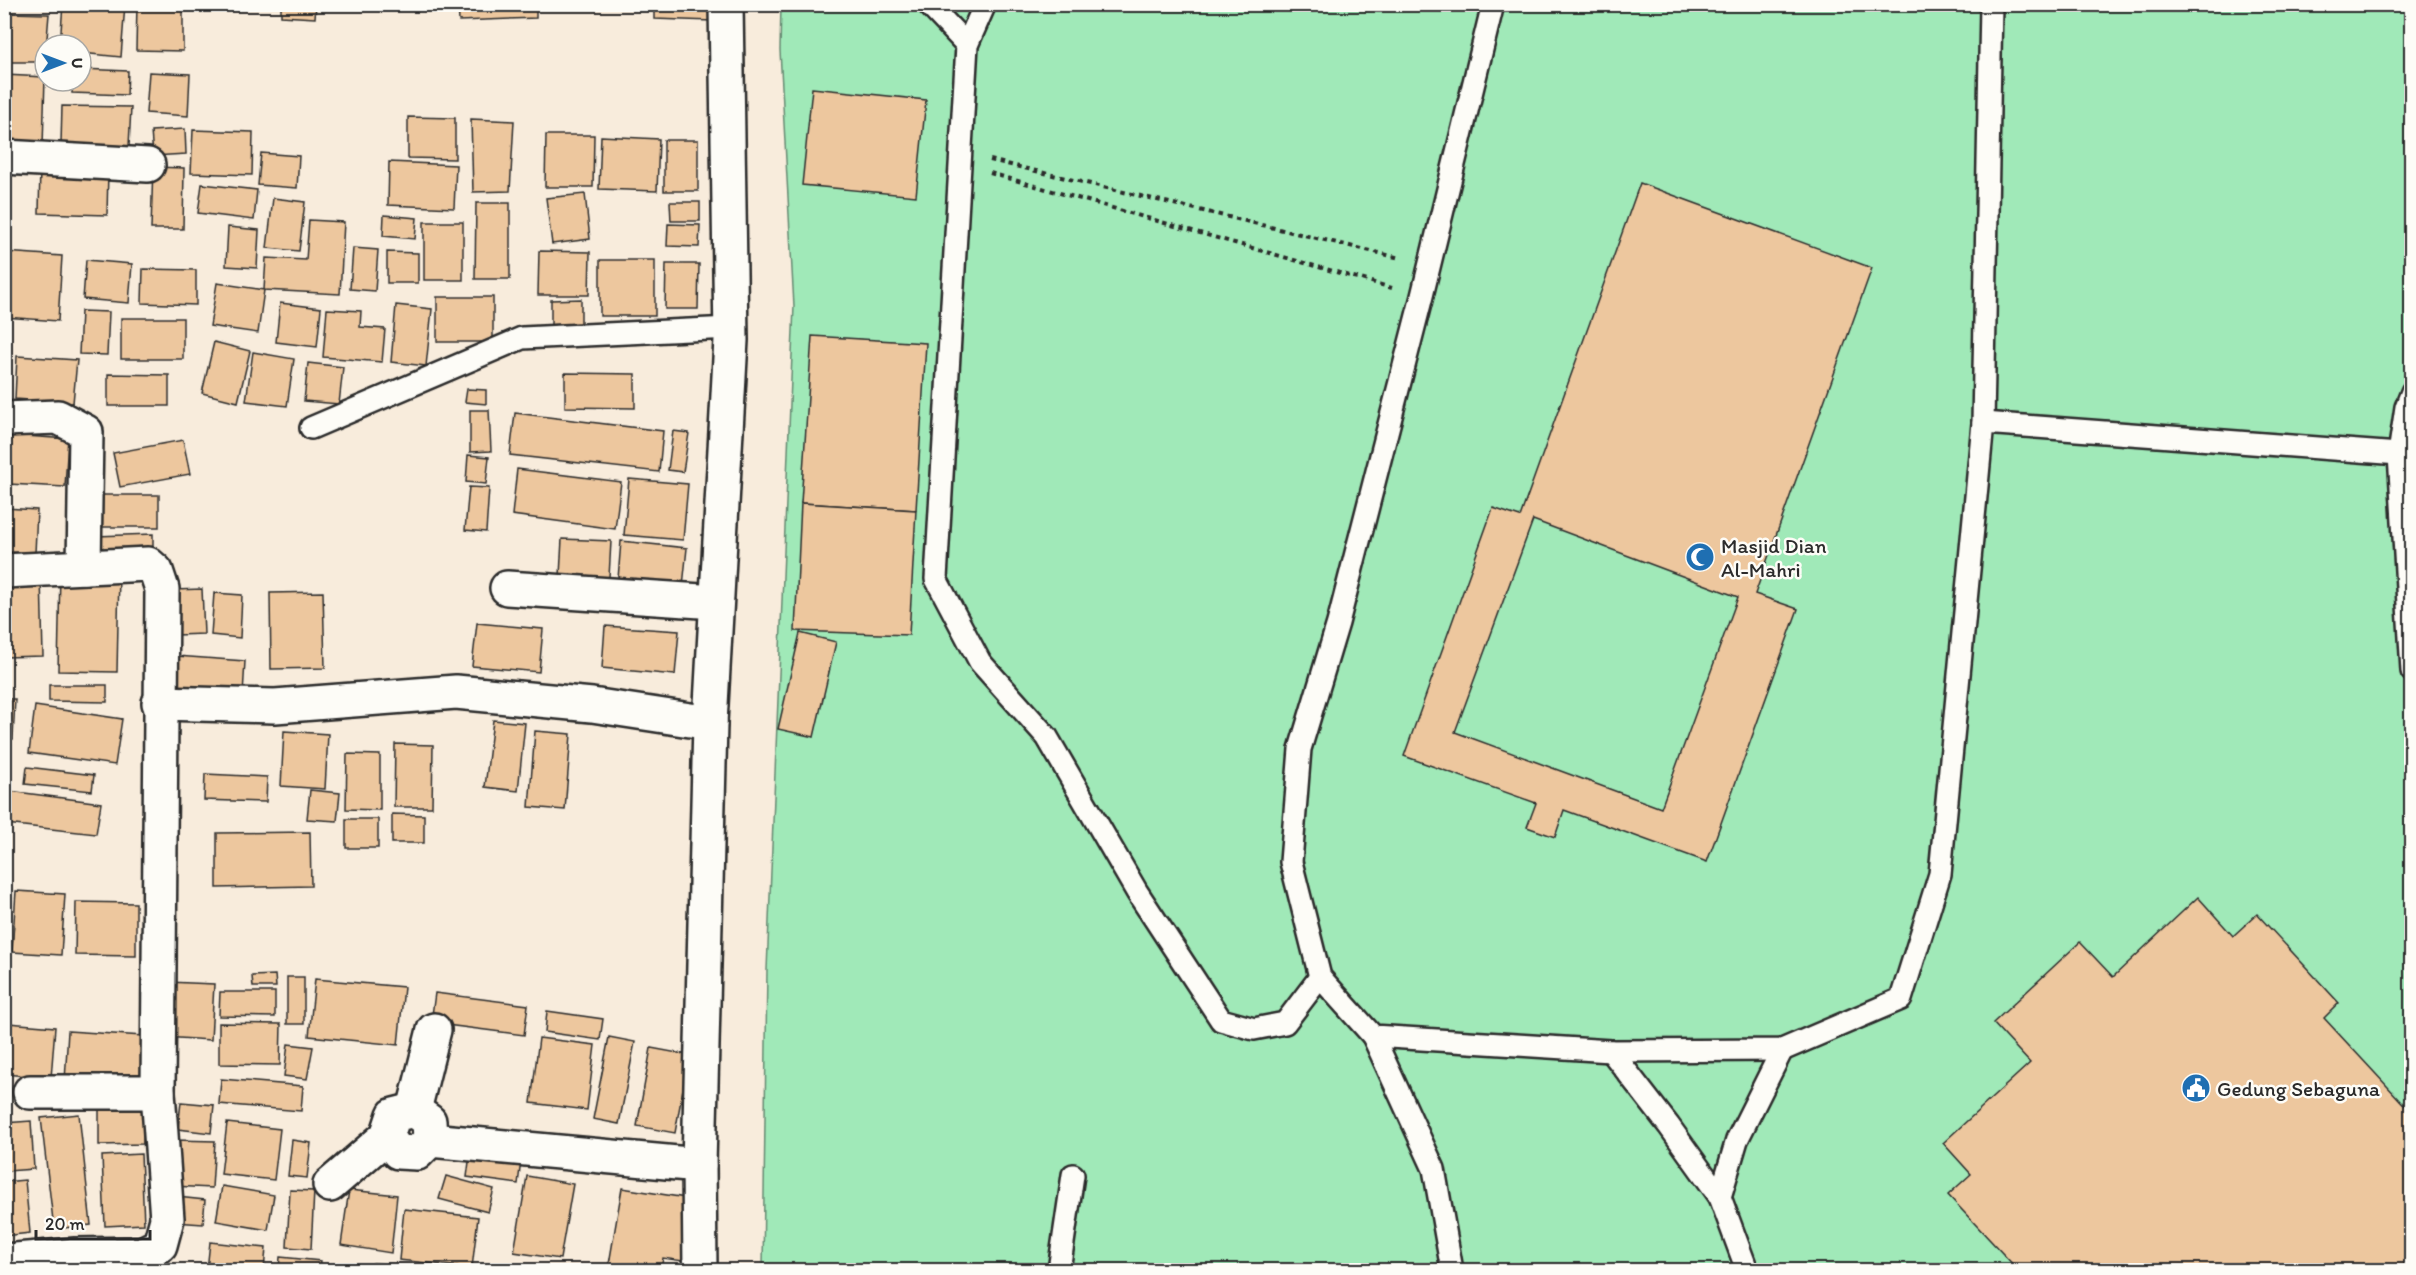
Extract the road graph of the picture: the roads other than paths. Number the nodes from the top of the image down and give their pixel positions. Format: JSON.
{"nodes":[{"id":1,"x":726,"y":4,"type":"edge"},
{"id":2,"x":928,"y":4,"type":"edge"},
{"id":3,"x":985,"y":4,"type":"edge"},
{"id":4,"x":1493,"y":4,"type":"edge"},
{"id":5,"x":1991,"y":4,"type":"edge"},
{"id":6,"x":967,"y":45,"type":"junction"},
{"id":7,"x":4,"y":157,"type":"edge"},
{"id":8,"x":148,"y":165,"type":"dead end"},
{"id":9,"x":731,"y":328,"type":"junction"},
{"id":10,"x":2412,"y":392,"type":"edge"},
{"id":11,"x":4,"y":419,"type":"edge"},
{"id":12,"x":1983,"y":423,"type":"junction"},
{"id":13,"x":311,"y":428,"type":"dead end"},
{"id":14,"x":2399,"y":454,"type":"junction"},
{"id":15,"x":84,"y":567,"type":"junction"},
{"id":16,"x":4,"y":571,"type":"edge"},
{"id":17,"x":507,"y":588,"type":"dead end"},
{"id":18,"x":716,"y":602,"type":"junction"},
{"id":19,"x":2412,"y":671,"type":"edge"},
{"id":20,"x":159,"y":703,"type":"junction"},
{"id":21,"x":710,"y":723,"type":"junction"},
{"id":22,"x":1320,"y":977,"type":"junction"},
{"id":23,"x":434,"y":1030,"type":"dead end"},
{"id":24,"x":1373,"y":1035,"type":"junction"},
{"id":25,"x":1782,"y":1050,"type":"junction"},
{"id":26,"x":1611,"y":1051,"type":"junction"},
{"id":27,"x":30,"y":1092,"type":"dead end"},
{"id":28,"x":158,"y":1092,"type":"junction"},
{"id":29,"x":414,"y":1110,"type":"junction"},
{"id":30,"x":387,"y":1136,"type":"junction"},
{"id":31,"x":430,"y":1140,"type":"junction"},
{"id":32,"x":699,"y":1165,"type":"junction"},
{"id":33,"x":1073,"y":1175,"type":"dead end"},
{"id":34,"x":330,"y":1185,"type":"dead end"},
{"id":35,"x":1720,"y":1197,"type":"junction"},
{"id":36,"x":4,"y":1261,"type":"edge"},
{"id":37,"x":700,"y":1270,"type":"edge"},
{"id":38,"x":1059,"y":1270,"type":"edge"},
{"id":39,"x":1452,"y":1270,"type":"edge"},
{"id":40,"x":1747,"y":1270,"type":"edge"}],
"edges":[{"from":1,"to":9,"type":"street"},
{"from":2,"to":6,"type":"lane"},
{"from":3,"to":6,"type":"lane"},
{"from":4,"to":22,"type":"lane"},
{"from":5,"to":12,"type":"lane"},
{"from":6,"to":22,"type":"lane"},
{"from":7,"to":8,"type":"street"},
{"from":9,"to":13,"type":"lane"},
{"from":9,"to":18,"type":"street"},
{"from":10,"to":14,"type":"lane"},
{"from":11,"to":15,"type":"street"},
{"from":12,"to":14,"type":"lane"},
{"from":12,"to":25,"type":"lane"},
{"from":14,"to":19,"type":"lane"},
{"from":15,"to":16,"type":"street"},
{"from":15,"to":20,"type":"street"},
{"from":17,"to":18,"type":"street"},
{"from":18,"to":21,"type":"street"},
{"from":20,"to":21,"type":"street"},
{"from":20,"to":28,"type":"street"},
{"from":21,"to":32,"type":"street"},
{"from":22,"to":24,"type":"lane"},
{"from":23,"to":29,"type":"street"},
{"from":24,"to":26,"type":"lane"},
{"from":24,"to":39,"type":"lane"},
{"from":25,"to":26,"type":"lane"},
{"from":25,"to":35,"type":"lane"},
{"from":26,"to":35,"type":"lane"},
{"from":27,"to":28,"type":"street"},
{"from":28,"to":36,"type":"street"},
{"from":29,"to":30,"type":"street"},
{"from":29,"to":31,"type":"street"},
{"from":30,"to":31,"type":"street"},
{"from":30,"to":34,"type":"street"},
{"from":31,"to":32,"type":"street"},
{"from":32,"to":37,"type":"street"},
{"from":33,"to":38,"type":"lane"},
{"from":35,"to":40,"type":"lane"}]}
